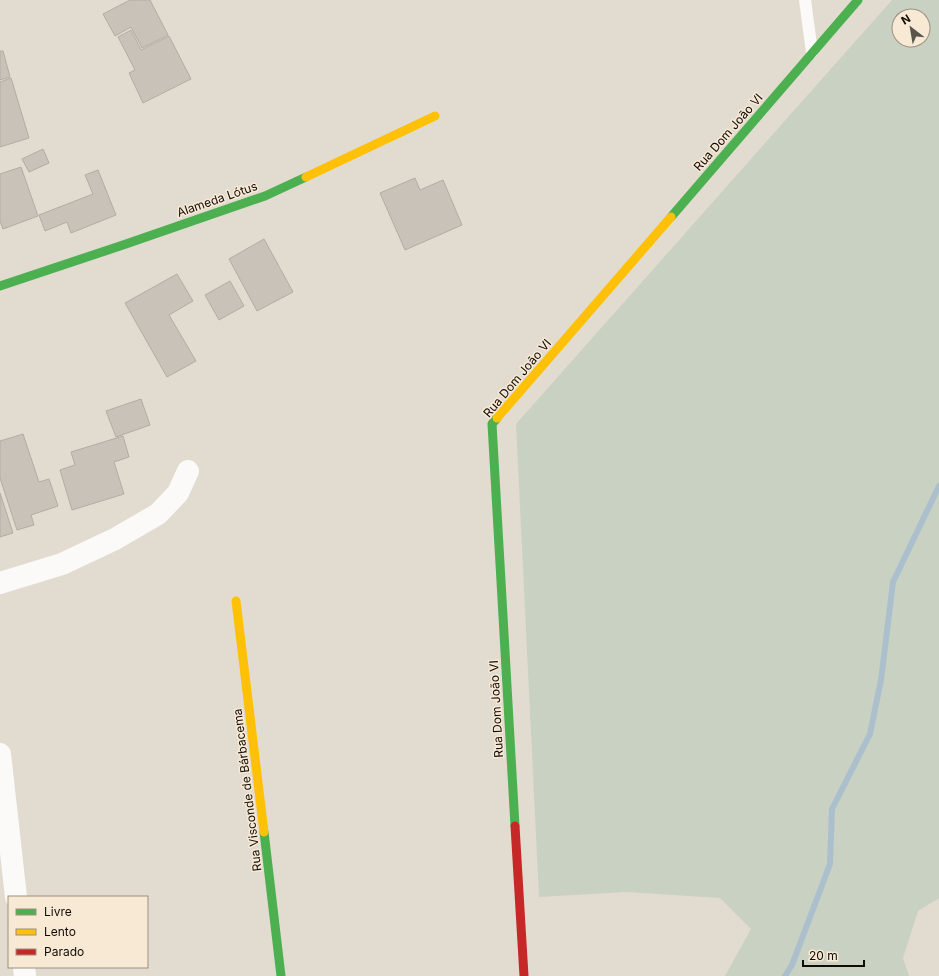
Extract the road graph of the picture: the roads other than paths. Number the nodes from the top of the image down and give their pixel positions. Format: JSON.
{"nodes":[{"id":1,"x":805,"y":0,"type":"edge"},
{"id":2,"x":858,"y":0,"type":"edge"},
{"id":3,"x":812,"y":52,"type":"junction"},
{"id":4,"x":435,"y":116,"type":"dead end"},
{"id":5,"x":0,"y":286,"type":"edge"},
{"id":6,"x":188,"y":471,"type":"dead end"},
{"id":7,"x":0,"y":583,"type":"edge"},
{"id":8,"x":236,"y":601,"type":"dead end"},
{"id":9,"x":0,"y":754,"type":"edge"},
{"id":10,"x":16,"y":896,"type":"edge"},
{"id":11,"x":281,"y":976,"type":"edge"},
{"id":12,"x":524,"y":976,"type":"edge"}],
"edges":[{"from":1,"to":3,"type":"lane"},
{"from":2,"to":3,"type":"street","name":"Rua Dom João VI"},
{"from":3,"to":12,"type":"street","name":"Rua Dom João VI"},
{"from":4,"to":5,"type":"street","name":"Alameda Lótus"},
{"from":6,"to":7,"type":"street"},
{"from":8,"to":11,"type":"street","name":"Rua Visconde de Bárbacema"},
{"from":9,"to":10,"type":"street"}]}
